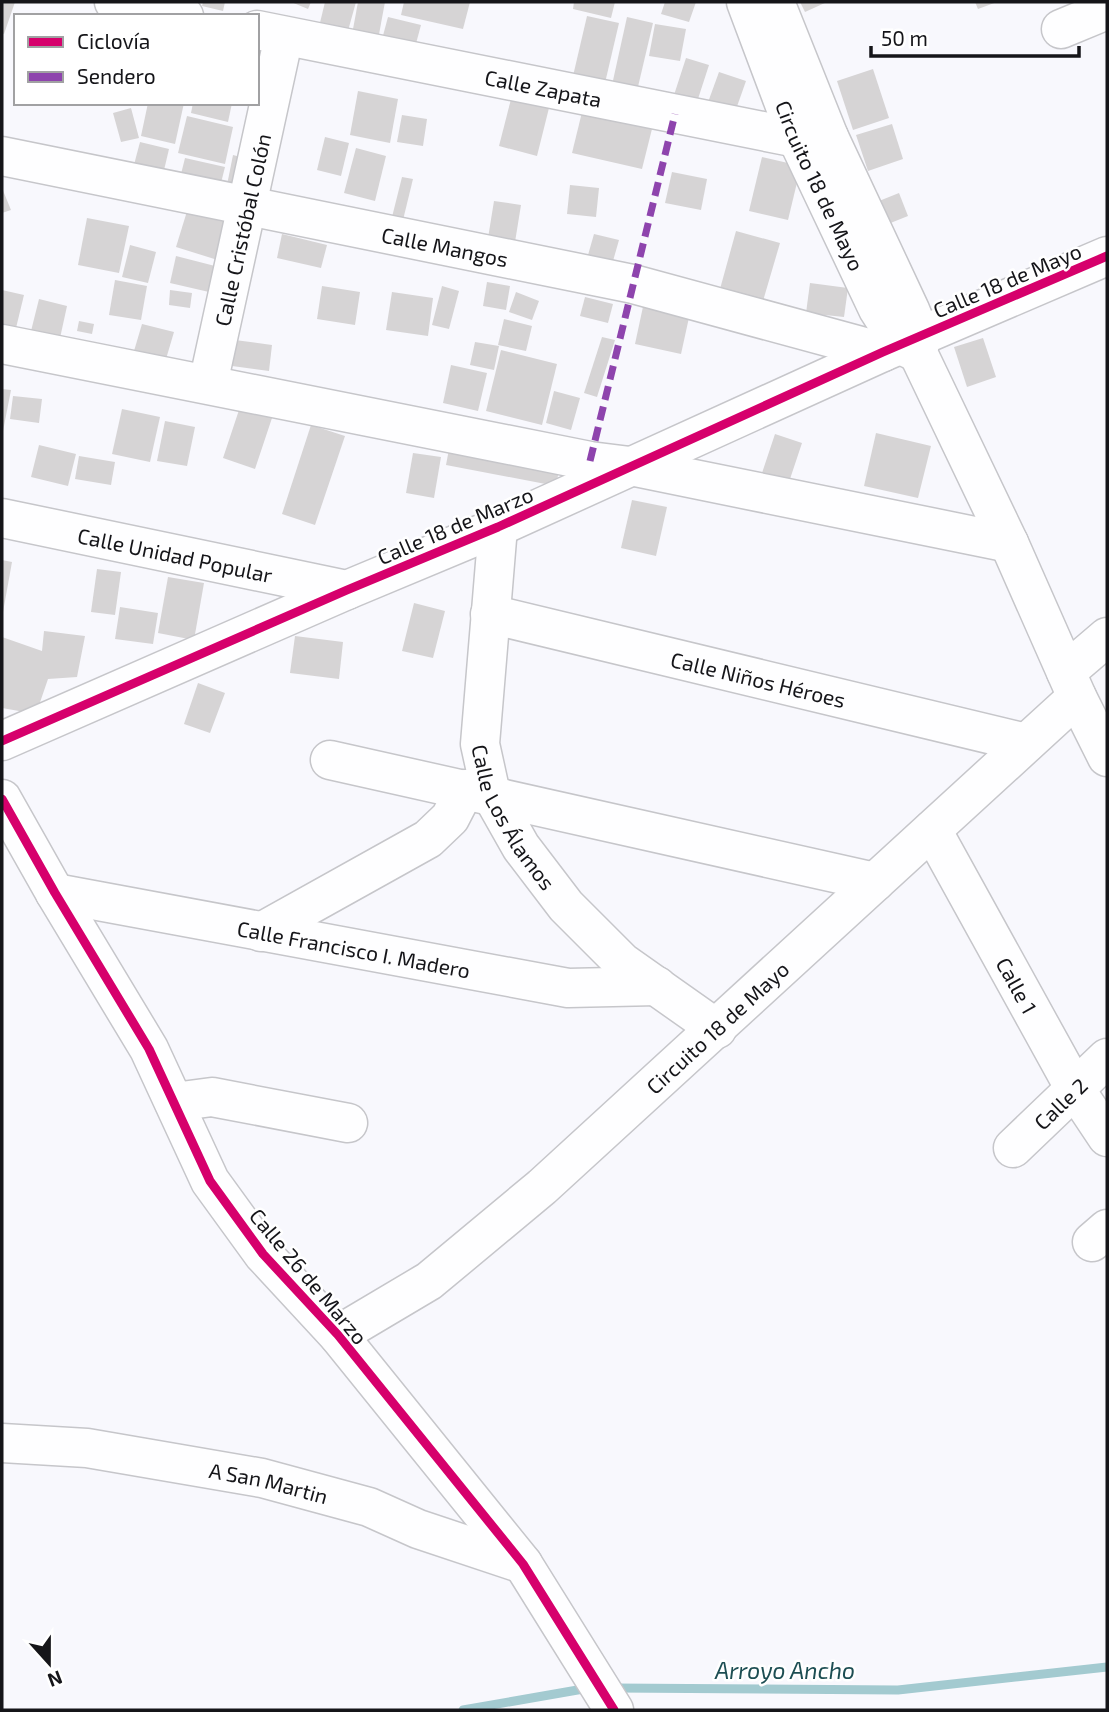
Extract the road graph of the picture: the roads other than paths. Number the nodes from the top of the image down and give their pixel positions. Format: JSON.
{"nodes":[{"id":1,"x":114,"y":2,"type":"edge"},
{"id":2,"x":746,"y":2,"type":"edge"},
{"id":3,"x":775,"y":2,"type":"edge"},
{"id":4,"x":1107,"y":10,"type":"edge"},
{"id":5,"x":174,"y":14,"type":"edge"},
{"id":6,"x":1061,"y":29,"type":"dead end"},
{"id":7,"x":270,"y":33,"type":"edge"},
{"id":8,"x":813,"y":138,"type":"junction"},
{"id":9,"x":2,"y":156,"type":"edge"},
{"id":10,"x":247,"y":207,"type":"junction"},
{"id":11,"x":1107,"y":256,"type":"edge"},
{"id":12,"x":2,"y":344,"type":"edge"},
{"id":13,"x":905,"y":347,"type":"junction"},
{"id":14,"x":208,"y":384,"type":"junction"},
{"id":15,"x":630,"y":466,"type":"junction"},
{"id":16,"x":2,"y":518,"type":"edge"},
{"id":17,"x":498,"y":527,"type":"junction"},
{"id":18,"x":1009,"y":543,"type":"junction"},
{"id":19,"x":347,"y":590,"type":"junction"},
{"id":20,"x":490,"y":614,"type":"junction"},
{"id":21,"x":1107,"y":637,"type":"edge"},
{"id":22,"x":1072,"y":685,"type":"junction"},
{"id":23,"x":2,"y":741,"type":"edge"},
{"id":24,"x":1026,"y":743,"type":"junction"},
{"id":25,"x":1107,"y":757,"type":"edge"},
{"id":26,"x":330,"y":760,"type":"dead end"},
{"id":27,"x":478,"y":791,"type":"junction"},
{"id":28,"x":2,"y":799,"type":"edge"},
{"id":29,"x":932,"y":830,"type":"junction"},
{"id":30,"x":875,"y":882,"type":"junction"},
{"id":31,"x":54,"y":893,"type":"junction"},
{"id":32,"x":261,"y":932,"type":"junction"},
{"id":33,"x":657,"y":986,"type":"junction"},
{"id":34,"x":717,"y":1029,"type":"junction"},
{"id":35,"x":1107,"y":1058,"type":"edge"},
{"id":36,"x":1076,"y":1089,"type":"junction"},
{"id":37,"x":174,"y":1102,"type":"junction"},
{"id":38,"x":348,"y":1123,"type":"dead end"},
{"id":39,"x":1107,"y":1137,"type":"edge"},
{"id":40,"x":1013,"y":1148,"type":"dead end"},
{"id":41,"x":338,"y":1335,"type":"junction"},
{"id":42,"x":2,"y":1443,"type":"edge"},
{"id":43,"x":523,"y":1564,"type":"junction"},
{"id":44,"x":614,"y":1710,"type":"edge"}],
"edges":[{"from":1,"to":5,"type":"street"},
{"from":2,"to":8,"type":"street","name":"Circuito 18 de Mayo"},
{"from":3,"to":8,"type":"street","name":"Circuito 18 de Mayo"},
{"from":4,"to":6,"type":"street"},
{"from":7,"to":8,"type":"street","name":"Calle Zapata"},
{"from":7,"to":10,"type":"street","name":"Calle Cristóbal Colón"},
{"from":8,"to":13,"type":"street","name":"Circuito 18 de Mayo"},
{"from":9,"to":10,"type":"street","name":"Calle Mangos"},
{"from":10,"to":13,"type":"street","name":"Calle Mangos"},
{"from":10,"to":14,"type":"street","name":"Calle Cristóbal Colón"},
{"from":11,"to":13,"type":"street","name":"Calle 18 de Mayo"},
{"from":12,"to":14,"type":"street"},
{"from":13,"to":15,"type":"street","name":"Calle 18 de Marzo"},
{"from":13,"to":18,"type":"street","name":"Circuito 18 de Mayo"},
{"from":14,"to":15,"type":"street"},
{"from":15,"to":17,"type":"street","name":"Calle 18 de Marzo"},
{"from":15,"to":18,"type":"street"},
{"from":16,"to":19,"type":"street","name":"Calle Unidad Popular"},
{"from":17,"to":19,"type":"street","name":"Calle 18 de Marzo"},
{"from":17,"to":20,"type":"street","name":"Calle Los Álamos"},
{"from":18,"to":22,"type":"street","name":"Circuito 18 de Mayo"},
{"from":19,"to":23,"type":"street","name":"Calle 18 de Marzo"},
{"from":20,"to":24,"type":"street","name":"Calle Niños Héroes"},
{"from":20,"to":27,"type":"street","name":"Calle Los Álamos"},
{"from":21,"to":22,"type":"street"},
{"from":22,"to":24,"type":"street","name":"Circuito 18 de Mayo"},
{"from":22,"to":25,"type":"street","name":"Circuito 18 de Mayo"},
{"from":24,"to":29,"type":"street","name":"Circuito 18 de Mayo"},
{"from":26,"to":27,"type":"street"},
{"from":27,"to":30,"type":"street"},
{"from":27,"to":32,"type":"street"},
{"from":27,"to":33,"type":"street","name":"Calle Los Álamos"},
{"from":28,"to":31,"type":"street","name":"Calle 26 de Marzo"},
{"from":29,"to":30,"type":"street","name":"Circuito 18 de Mayo"},
{"from":29,"to":36,"type":"street","name":"Calle 1"},
{"from":30,"to":34,"type":"street","name":"Circuito 18 de Mayo"},
{"from":31,"to":32,"type":"street","name":"Calle Francisco I. Madero"},
{"from":31,"to":37,"type":"street","name":"Calle 26 de Marzo"},
{"from":32,"to":33,"type":"street","name":"Calle Francisco I. Madero"},
{"from":33,"to":34,"type":"street","name":"Calle Los Álamos"},
{"from":34,"to":41,"type":"street","name":"Circuito 18 de Mayo"},
{"from":35,"to":36,"type":"street","name":"Calle 2"},
{"from":36,"to":39,"type":"street","name":"Calle 1"},
{"from":36,"to":40,"type":"street","name":"Calle 2"},
{"from":37,"to":38,"type":"street"},
{"from":37,"to":41,"type":"street","name":"Calle 26 de Marzo"},
{"from":41,"to":43,"type":"street","name":"Calle 26 de Marzo"},
{"from":42,"to":43,"type":"street","name":"A San Martin"},
{"from":43,"to":44,"type":"street","name":"Calle 26 de Marzo"}]}
